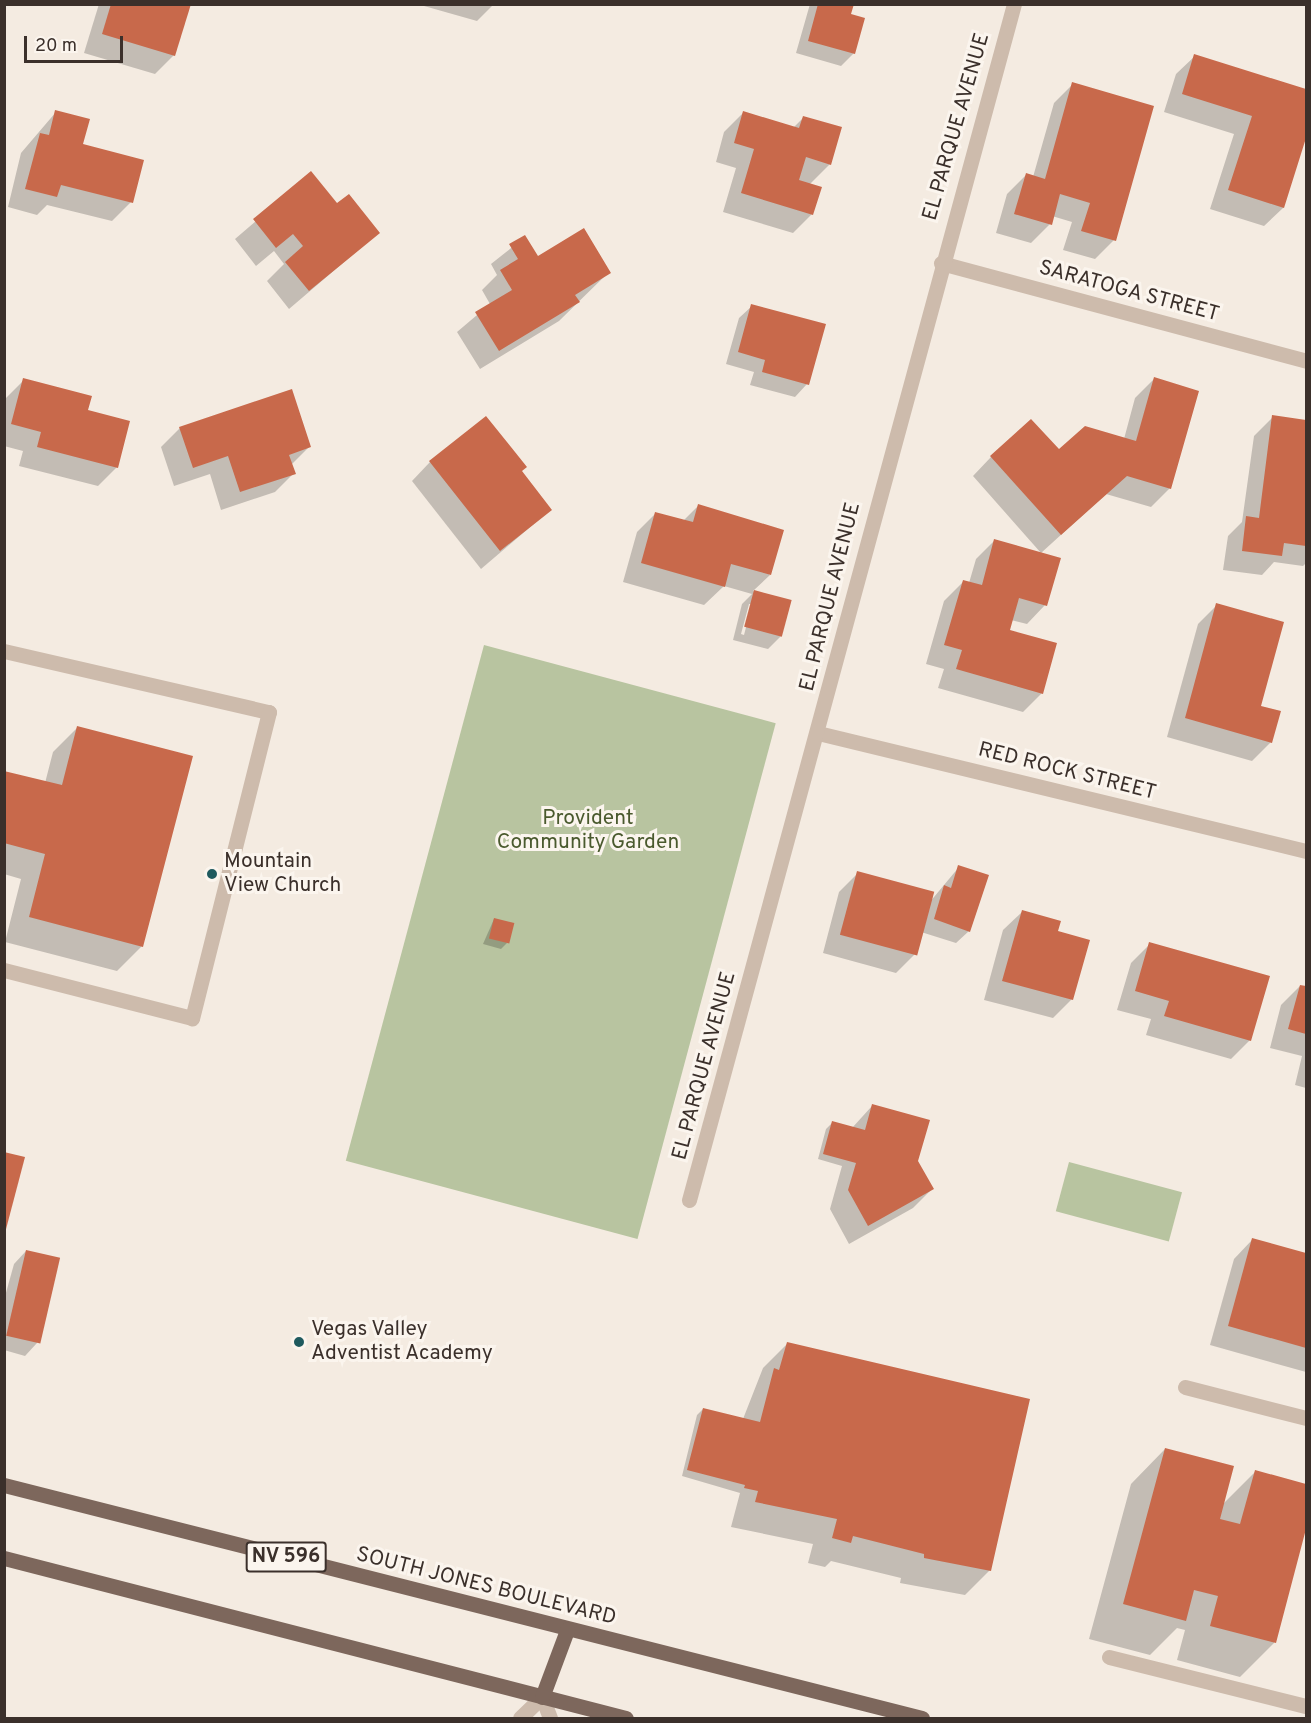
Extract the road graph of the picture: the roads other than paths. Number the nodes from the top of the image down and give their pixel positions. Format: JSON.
{"nodes":[{"id":1,"x":1014,"y":4,"type":"edge"},
{"id":2,"x":941,"y":263,"type":"junction"},
{"id":3,"x":1306,"y":361,"type":"edge"},
{"id":4,"x":4,"y":651,"type":"edge"},
{"id":5,"x":818,"y":733,"type":"junction"},
{"id":6,"x":1306,"y":851,"type":"edge"},
{"id":7,"x":4,"y":970,"type":"edge"},
{"id":8,"x":689,"y":1200,"type":"dead end"},
{"id":9,"x":1185,"y":1386,"type":"dead end"},
{"id":10,"x":1306,"y":1418,"type":"edge"},
{"id":11,"x":4,"y":1485,"type":"edge"},
{"id":12,"x":4,"y":1558,"type":"edge"},
{"id":13,"x":567,"y":1630,"type":"junction"},
{"id":14,"x":1109,"y":1657,"type":"dead end"},
{"id":15,"x":542,"y":1697,"type":"junction"},
{"id":16,"x":1306,"y":1706,"type":"edge"},
{"id":17,"x":520,"y":1719,"type":"edge"},
{"id":18,"x":550,"y":1719,"type":"edge"},
{"id":19,"x":626,"y":1719,"type":"edge"},
{"id":20,"x":922,"y":1719,"type":"edge"}],
"edges":[{"from":1,"to":2,"type":"street","name":"EL PARQUE AVENUE"},
{"from":2,"to":3,"type":"street","name":"SARATOGA STREET"},
{"from":2,"to":5,"type":"street","name":"EL PARQUE AVENUE"},
{"from":4,"to":7,"type":"street"},
{"from":5,"to":6,"type":"street","name":"RED ROCK STREET"},
{"from":5,"to":8,"type":"street","name":"EL PARQUE AVENUE"},
{"from":9,"to":10,"type":"street"},
{"from":11,"to":13,"type":"main road","name":"SOUTH JONES BOULEVARD","number":"NV 596"},
{"from":12,"to":15,"type":"main road"},
{"from":13,"to":15,"type":"main road"},
{"from":13,"to":20,"type":"main road","name":"SOUTH JONES BOULEVARD","number":"NV 596"},
{"from":14,"to":16,"type":"street"},
{"from":15,"to":17,"type":"street"},
{"from":15,"to":18,"type":"street"},
{"from":15,"to":19,"type":"main road"}]}
